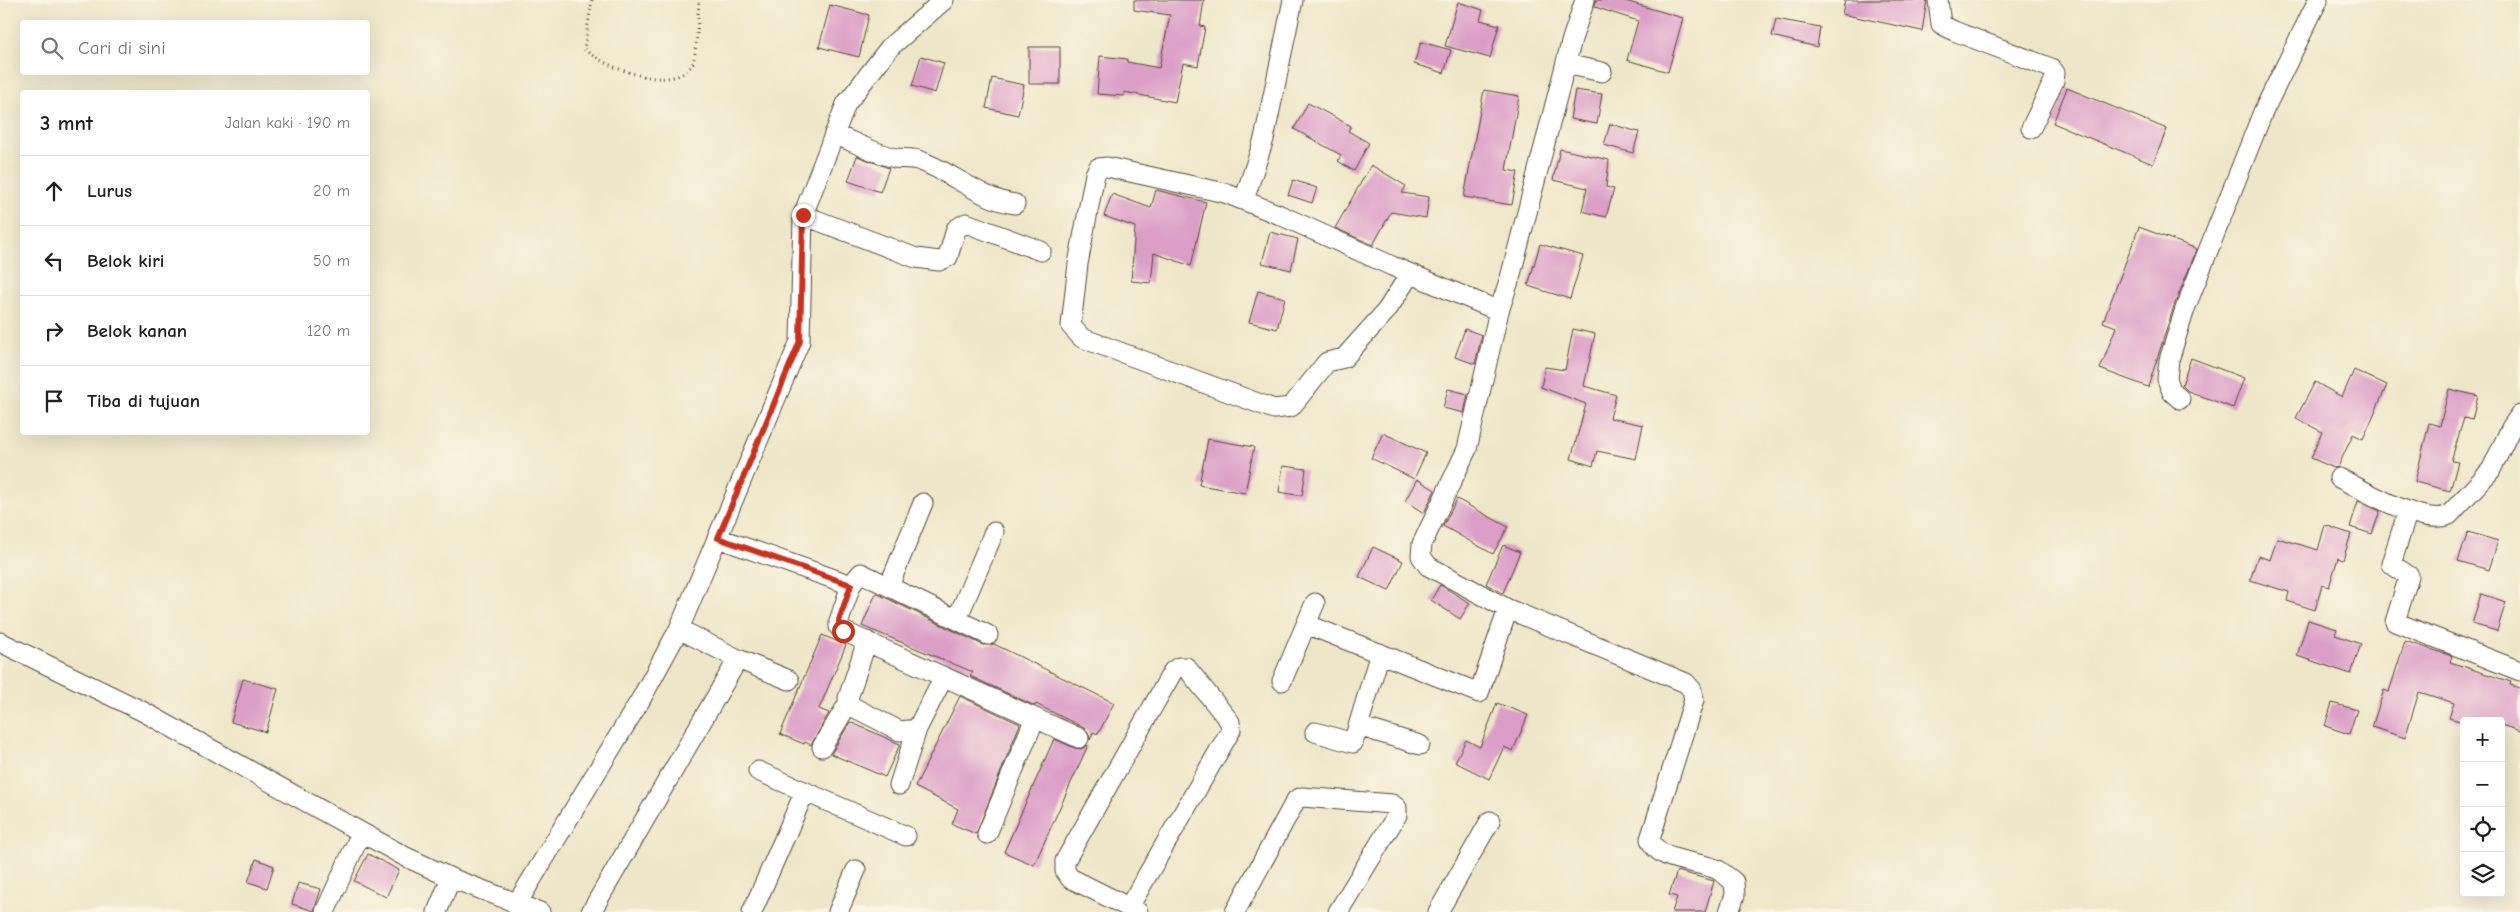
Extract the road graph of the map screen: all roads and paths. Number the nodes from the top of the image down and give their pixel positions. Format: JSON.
{"nodes":[{"id":1,"x":592,"y":0,"type":"edge"},
{"id":2,"x":699,"y":0,"type":"edge"},
{"id":3,"x":944,"y":0,"type":"edge"},
{"id":4,"x":1294,"y":0,"type":"edge"},
{"id":5,"x":1585,"y":0,"type":"edge"},
{"id":6,"x":1938,"y":0,"type":"edge"},
{"id":7,"x":2318,"y":0,"type":"edge"},
{"id":8,"x":1566,"y":64,"type":"junction"},
{"id":9,"x":1602,"y":72,"type":"dead end"},
{"id":10,"x":2031,"y":128,"type":"dead end"},
{"id":11,"x":834,"y":134,"type":"junction"},
{"id":12,"x":1244,"y":200,"type":"junction"},
{"id":13,"x":1015,"y":204,"type":"dead end"},
{"id":14,"x":803,"y":215,"type":"junction"},
{"id":15,"x":1041,"y":251,"type":"dead end"},
{"id":16,"x":1410,"y":274,"type":"junction"},
{"id":17,"x":1499,"y":311,"type":"junction"},
{"id":18,"x":2180,"y":399,"type":"dead end"},
{"id":19,"x":2520,"y":415,"type":"edge"},
{"id":20,"x":2339,"y":478,"type":"dead end"},
{"id":21,"x":923,"y":503,"type":"dead end"},
{"id":22,"x":2408,"y":511,"type":"junction"},
{"id":23,"x":994,"y":532,"type":"dead end"},
{"id":24,"x":718,"y":538,"type":"junction"},
{"id":25,"x":851,"y":585,"type":"junction"},
{"id":26,"x":889,"y":586,"type":"junction"},
{"id":27,"x":1314,"y":603,"type":"dead end"},
{"id":28,"x":1508,"y":609,"type":"junction"},
{"id":29,"x":957,"y":620,"type":"junction"},
{"id":30,"x":1306,"y":624,"type":"junction"},
{"id":31,"x":680,"y":629,"type":"junction"},
{"id":32,"x":988,"y":634,"type":"dead end"},
{"id":33,"x":867,"y":641,"type":"junction"},
{"id":34,"x":0,"y":642,"type":"edge"},
{"id":35,"x":1380,"y":653,"type":"junction"},
{"id":36,"x":738,"y":659,"type":"junction"},
{"id":37,"x":2520,"y":671,"type":"edge"},
{"id":38,"x":944,"y":678,"type":"junction"},
{"id":39,"x":789,"y":680,"type":"dead end"},
{"id":40,"x":1282,"y":682,"type":"dead end"},
{"id":41,"x":849,"y":702,"type":"junction"},
{"id":42,"x":1035,"y":718,"type":"junction"},
{"id":43,"x":1358,"y":726,"type":"junction"},
{"id":44,"x":917,"y":729,"type":"junction"},
{"id":45,"x":1314,"y":732,"type":"dead end"},
{"id":46,"x":1079,"y":738,"type":"dead end"},
{"id":47,"x":1420,"y":745,"type":"dead end"},
{"id":48,"x":822,"y":747,"type":"dead end"},
{"id":49,"x":758,"y":771,"type":"dead end"},
{"id":50,"x":899,"y":785,"type":"dead end"},
{"id":51,"x":805,"y":791,"type":"junction"},
{"id":52,"x":1490,"y":821,"type":"dead end"},
{"id":53,"x":362,"y":833,"type":"junction"},
{"id":54,"x":987,"y":834,"type":"dead end"},
{"id":55,"x":906,"y":836,"type":"dead end"},
{"id":56,"x":856,"y":870,"type":"dead end"},
{"id":57,"x":451,"y":878,"type":"junction"},
{"id":58,"x":516,"y":905,"type":"junction"},
{"id":59,"x":1134,"y":910,"type":"edge"},
{"id":60,"x":325,"y":912,"type":"edge"},
{"id":61,"x":437,"y":912,"type":"edge"},
{"id":62,"x":540,"y":912,"type":"edge"},
{"id":63,"x":591,"y":912,"type":"edge"},
{"id":64,"x":752,"y":912,"type":"edge"},
{"id":65,"x":838,"y":912,"type":"edge"},
{"id":66,"x":1235,"y":912,"type":"edge"},
{"id":67,"x":1338,"y":912,"type":"edge"},
{"id":68,"x":1438,"y":912,"type":"edge"},
{"id":69,"x":1729,"y":912,"type":"edge"}],
"edges":[{"from":1,"to":2,"type":"path"},
{"from":3,"to":11,"type":"street"},
{"from":4,"to":12,"type":"street"},
{"from":5,"to":8,"type":"street"},
{"from":6,"to":10,"type":"street"},
{"from":7,"to":18,"type":"street"},
{"from":8,"to":9,"type":"street"},
{"from":8,"to":17,"type":"street"},
{"from":11,"to":13,"type":"street"},
{"from":11,"to":14,"type":"street"},
{"from":12,"to":16,"type":"street"},
{"from":12,"to":16,"type":"street"},
{"from":14,"to":15,"type":"street"},
{"from":14,"to":24,"type":"street"},
{"from":16,"to":17,"type":"street"},
{"from":17,"to":28,"type":"street"},
{"from":19,"to":22,"type":"street"},
{"from":20,"to":22,"type":"street"},
{"from":21,"to":26,"type":"street"},
{"from":22,"to":37,"type":"street"},
{"from":23,"to":29,"type":"street"},
{"from":24,"to":25,"type":"street"},
{"from":24,"to":31,"type":"street"},
{"from":25,"to":26,"type":"street"},
{"from":25,"to":33,"type":"street"},
{"from":26,"to":29,"type":"street"},
{"from":27,"to":30,"type":"street"},
{"from":28,"to":35,"type":"street"},
{"from":28,"to":69,"type":"street"},
{"from":29,"to":32,"type":"street"},
{"from":30,"to":35,"type":"street"},
{"from":30,"to":40,"type":"street"},
{"from":31,"to":36,"type":"street"},
{"from":31,"to":58,"type":"street"},
{"from":33,"to":38,"type":"street"},
{"from":33,"to":41,"type":"street"},
{"from":34,"to":53,"type":"street"},
{"from":35,"to":43,"type":"street"},
{"from":36,"to":39,"type":"street"},
{"from":36,"to":63,"type":"street"},
{"from":38,"to":42,"type":"street"},
{"from":38,"to":44,"type":"street"},
{"from":41,"to":44,"type":"street"},
{"from":41,"to":48,"type":"street"},
{"from":42,"to":46,"type":"street"},
{"from":42,"to":54,"type":"street"},
{"from":43,"to":45,"type":"street"},
{"from":43,"to":47,"type":"street"},
{"from":44,"to":50,"type":"street"},
{"from":49,"to":51,"type":"street"},
{"from":51,"to":55,"type":"street"},
{"from":51,"to":64,"type":"street"},
{"from":52,"to":68,"type":"street"},
{"from":53,"to":57,"type":"street"},
{"from":53,"to":60,"type":"street"},
{"from":56,"to":65,"type":"street"},
{"from":57,"to":58,"type":"street"},
{"from":57,"to":61,"type":"street"},
{"from":58,"to":62,"type":"street"},
{"from":59,"to":59,"type":"street"},
{"from":66,"to":67,"type":"street"}]}
